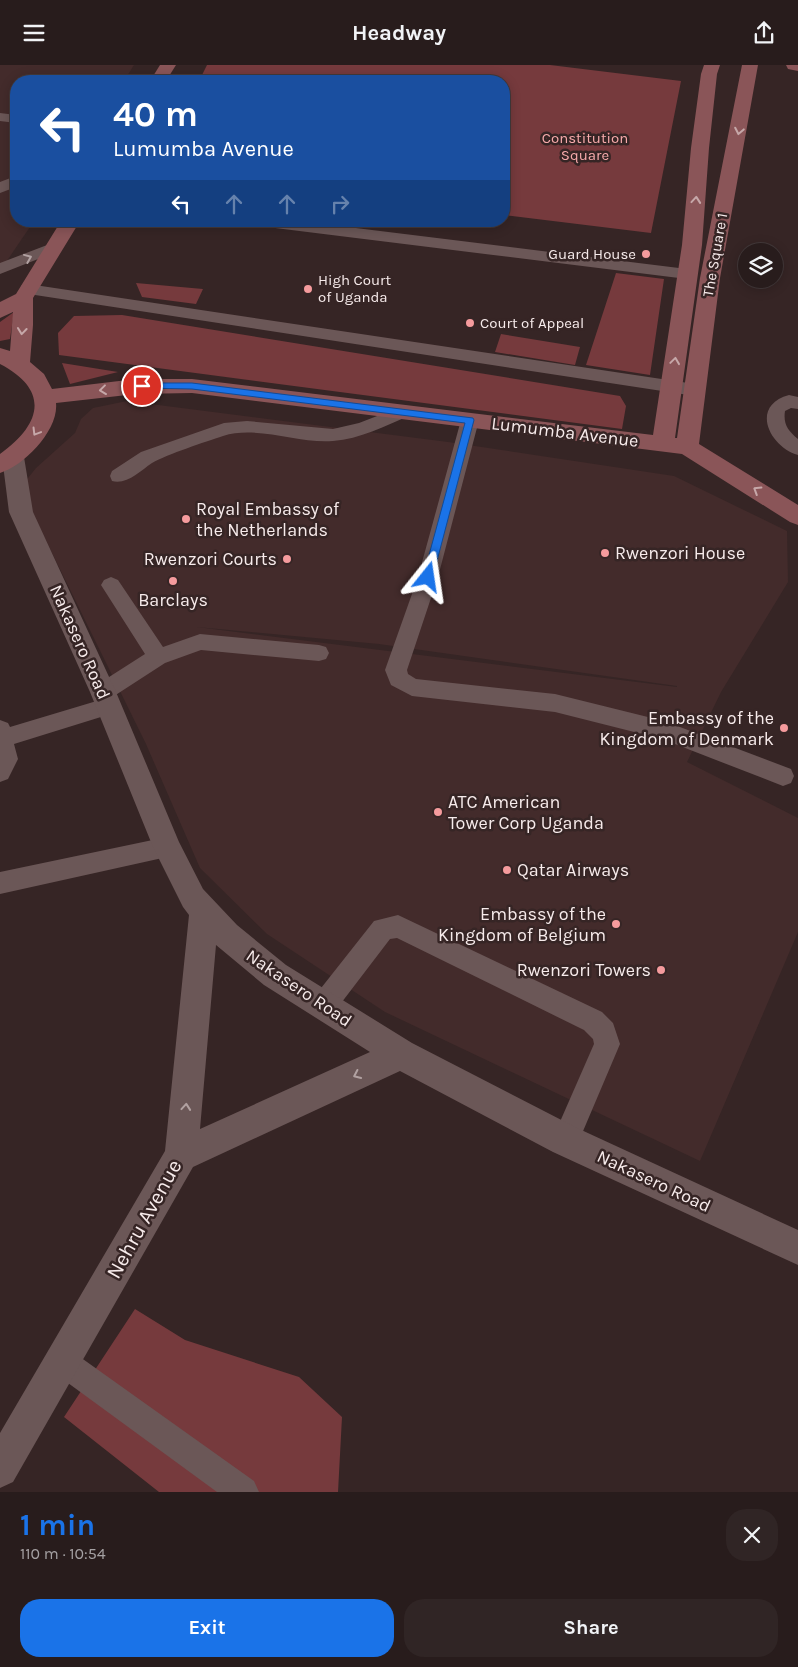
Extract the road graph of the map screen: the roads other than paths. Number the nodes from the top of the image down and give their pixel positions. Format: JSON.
{"nodes":[{"id":1,"x":712,"y":65,"type":"edge"},
{"id":2,"x":750,"y":65,"type":"edge"},
{"id":3,"x":794,"y":65,"type":"edge"},
{"id":4,"x":798,"y":66,"type":"edge"},
{"id":5,"x":67,"y":227,"type":"edge"},
{"id":6,"x":308,"y":227,"type":"edge"},
{"id":7,"x":55,"y":247,"type":"junction"},
{"id":8,"x":0,"y":269,"type":"edge"},
{"id":9,"x":687,"y":274,"type":"junction"},
{"id":10,"x":26,"y":294,"type":"junction"},
{"id":11,"x":0,"y":311,"type":"edge"},
{"id":12,"x":9,"y":359,"type":"edge"},
{"id":13,"x":671,"y":387,"type":"junction"},
{"id":14,"x":695,"y":390,"type":"junction"},
{"id":15,"x":45,"y":397,"type":"junction"},
{"id":16,"x":798,"y":403,"type":"edge"},
{"id":17,"x":404,"y":412,"type":"junction"},
{"id":18,"x":470,"y":420,"type":"junction"},
{"id":19,"x":663,"y":444,"type":"junction"},
{"id":20,"x":687,"y":447,"type":"junction"},
{"id":21,"x":798,"y":449,"type":"edge"},
{"id":22,"x":7,"y":461,"type":"edge"},
{"id":23,"x":120,"y":477,"type":"dead end"},
{"id":24,"x":10,"y":505,"type":"edge"},
{"id":25,"x":798,"y":516,"type":"edge"},
{"id":26,"x":112,"y":585,"type":"dead end"},
{"id":27,"x":319,"y":653,"type":"dead end"},
{"id":28,"x":158,"y":657,"type":"junction"},
{"id":29,"x":106,"y":699,"type":"junction"},
{"id":30,"x":1,"y":735,"type":"edge"},
{"id":31,"x":0,"y":773,"type":"edge"},
{"id":32,"x":783,"y":776,"type":"dead end"},
{"id":33,"x":167,"y":847,"type":"junction"},
{"id":34,"x":0,"y":883,"type":"edge"},
{"id":35,"x":204,"y":911,"type":"junction"},
{"id":36,"x":323,"y":1006,"type":"junction"},
{"id":37,"x":401,"y":1054,"type":"junction"},
{"id":38,"x":565,"y":1140,"type":"junction"},
{"id":39,"x":182,"y":1155,"type":"junction"},
{"id":40,"x":798,"y":1248,"type":"edge"},
{"id":41,"x":63,"y":1362,"type":"junction"},
{"id":42,"x":0,"y":1469,"type":"edge"},
{"id":43,"x":243,"y":1492,"type":"edge"}],
"edges":[{"from":9,"to":1,"type":"main road","name":"The Square 1","one_way":true},
{"from":2,"to":14,"type":"main road","name":"The Square 1","one_way":true},
{"from":3,"to":4,"type":"main road"},
{"from":5,"to":7,"type":"main road"},
{"from":6,"to":9,"type":"lane"},
{"from":8,"to":7,"type":"lane","one_way":true},
{"from":7,"to":10,"type":"main road"},
{"from":13,"to":9,"type":"main road","name":"The Square 1","one_way":true},
{"from":10,"to":11,"type":"main road"},
{"from":10,"to":12,"type":"main road","one_way":true},
{"from":10,"to":13,"type":"lane"},
{"from":12,"to":15,"type":"main road"},
{"from":13,"to":14,"type":"lane"},
{"from":13,"to":19,"type":"main road","name":"The Square 1"},
{"from":14,"to":20,"type":"main road","name":"The Square 1"},
{"from":17,"to":15,"type":"main road","name":"Lumumba Avenue","one_way":true},
{"from":15,"to":22,"type":"main road","one_way":true},
{"from":16,"to":21,"type":"lane"},
{"from":17,"to":18,"type":"main road","name":"Lumumba Avenue"},
{"from":17,"to":23,"type":"lane"},
{"from":18,"to":19,"type":"main road","name":"Lumumba Avenue"},
{"from":18,"to":32,"type":"lane"},
{"from":19,"to":20,"type":"main road","name":"Lumumba Avenue"},
{"from":25,"to":20,"type":"main road","name":"Lumumba Avenue","one_way":true},
{"from":22,"to":24,"type":"street","name":"Nakasero Road"},
{"from":24,"to":29,"type":"street","name":"Nakasero Road"},
{"from":26,"to":28,"type":"lane"},
{"from":27,"to":28,"type":"lane"},
{"from":28,"to":29,"type":"lane"},
{"from":29,"to":30,"type":"lane"},
{"from":29,"to":33,"type":"street","name":"Nakasero Road"},
{"from":30,"to":31,"type":"lane"},
{"from":33,"to":34,"type":"lane"},
{"from":33,"to":35,"type":"street","name":"Nakasero Road"},
{"from":35,"to":36,"type":"street","name":"Nakasero Road"},
{"from":39,"to":35,"type":"street","name":"Nehru Avenue","one_way":true},
{"from":36,"to":37,"type":"street","name":"Nakasero Road"},
{"from":36,"to":38,"type":"lane"},
{"from":37,"to":38,"type":"street","name":"Nakasero Road"},
{"from":37,"to":39,"type":"street","one_way":true},
{"from":38,"to":40,"type":"street","name":"Nakasero Road"},
{"from":39,"to":41,"type":"street","name":"Nehru Avenue"},
{"from":41,"to":42,"type":"street","name":"Nehru Avenue"},
{"from":41,"to":43,"type":"lane"}]}
